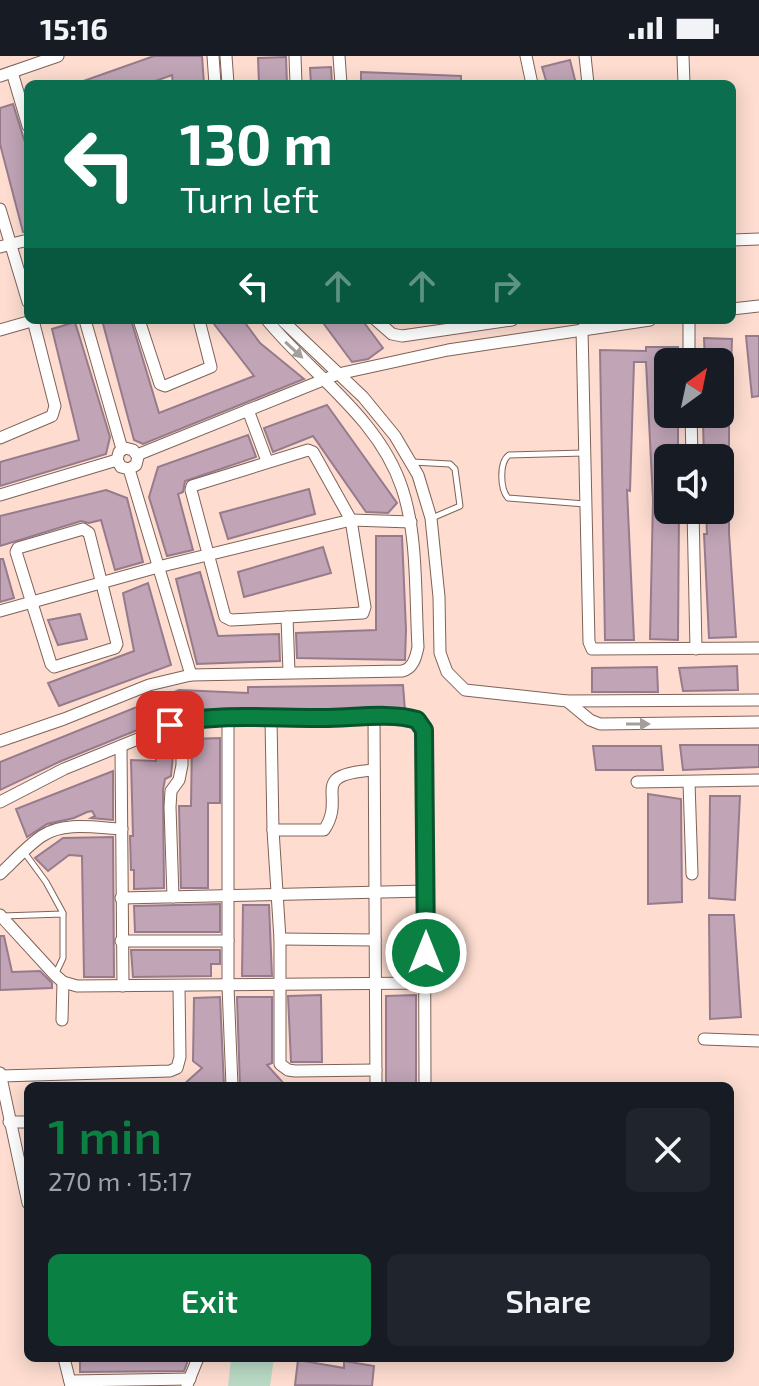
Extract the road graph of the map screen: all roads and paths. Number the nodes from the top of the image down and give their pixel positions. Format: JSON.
{"nodes":[{"id":1,"x":58,"y":56,"type":"edge"},
{"id":2,"x":213,"y":56,"type":"edge"},
{"id":3,"x":226,"y":56,"type":"edge"},
{"id":4,"x":295,"y":56,"type":"edge"},
{"id":5,"x":339,"y":56,"type":"edge"},
{"id":6,"x":526,"y":56,"type":"edge"},
{"id":7,"x":585,"y":56,"type":"edge"},
{"id":8,"x":683,"y":56,"type":"edge"},
{"id":9,"x":12,"y":72,"type":"junction"},
{"id":10,"x":0,"y":76,"type":"edge"},
{"id":11,"x":215,"y":80,"type":"edge"},
{"id":12,"x":228,"y":80,"type":"edge"},
{"id":13,"x":296,"y":80,"type":"edge"},
{"id":14,"x":341,"y":80,"type":"edge"},
{"id":15,"x":531,"y":80,"type":"edge"},
{"id":16,"x":588,"y":80,"type":"edge"},
{"id":17,"x":684,"y":80,"type":"edge"},
{"id":18,"x":24,"y":112,"type":"edge"},
{"id":19,"x":0,"y":209,"type":"edge"},
{"id":20,"x":759,"y":239,"type":"edge"},
{"id":21,"x":736,"y":240,"type":"edge"},
{"id":22,"x":5,"y":246,"type":"edge"},
{"id":23,"x":24,"y":292,"type":"edge"},
{"id":24,"x":759,"y":306,"type":"edge"},
{"id":25,"x":736,"y":309,"type":"edge"},
{"id":26,"x":24,"y":323,"type":"edge"},
{"id":27,"x":35,"y":324,"type":"edge"},
{"id":28,"x":86,"y":324,"type":"edge"},
{"id":29,"x":140,"y":324,"type":"edge"},
{"id":30,"x":200,"y":324,"type":"edge"},
{"id":31,"x":270,"y":324,"type":"edge"},
{"id":32,"x":286,"y":324,"type":"edge"},
{"id":33,"x":381,"y":324,"type":"edge"},
{"id":34,"x":484,"y":324,"type":"edge"},
{"id":35,"x":620,"y":324,"type":"edge"},
{"id":36,"x":689,"y":324,"type":"edge"},
{"id":37,"x":582,"y":329,"type":"junction"},
{"id":38,"x":0,"y":330,"type":"edge"},
{"id":39,"x":689,"y":348,"type":"edge"},
{"id":40,"x":338,"y":374,"type":"junction"},
{"id":41,"x":323,"y":378,"type":"junction"},
{"id":42,"x":248,"y":410,"type":"junction"},
{"id":43,"x":0,"y":438,"type":"edge"},
{"id":44,"x":585,"y":453,"type":"junction"},
{"id":45,"x":119,"y":455,"type":"junction"},
{"id":46,"x":137,"y":455,"type":"junction"},
{"id":47,"x":267,"y":461,"type":"junction"},
{"id":48,"x":410,"y":462,"type":"junction"},
{"id":49,"x":129,"y":469,"type":"junction"},
{"id":50,"x":0,"y":495,"type":"edge"},
{"id":51,"x":585,"y":504,"type":"junction"},
{"id":52,"x":431,"y":518,"type":"junction"},
{"id":53,"x":351,"y":520,"type":"junction"},
{"id":54,"x":411,"y":522,"type":"junction"},
{"id":55,"x":693,"y":524,"type":"edge"},
{"id":56,"x":207,"y":555,"type":"junction"},
{"id":57,"x":158,"y":567,"type":"junction"},
{"id":58,"x":102,"y":583,"type":"junction"},
{"id":59,"x":30,"y":603,"type":"junction"},
{"id":60,"x":0,"y":611,"type":"edge"},
{"id":61,"x":287,"y":617,"type":"junction"},
{"id":62,"x":759,"y":648,"type":"edge"},
{"id":63,"x":696,"y":649,"type":"junction"},
{"id":64,"x":289,"y":672,"type":"junction"},
{"id":65,"x":191,"y":675,"type":"junction"},
{"id":66,"x":759,"y":700,"type":"edge"},
{"id":67,"x":567,"y":701,"type":"junction"},
{"id":68,"x":374,"y":717,"type":"junction"},
{"id":69,"x":228,"y":719,"type":"junction"},
{"id":70,"x":271,"y":719,"type":"junction"},
{"id":71,"x":182,"y":721,"type":"junction"},
{"id":72,"x":759,"y":722,"type":"edge"},
{"id":73,"x":0,"y":741,"type":"edge"},
{"id":74,"x":121,"y":746,"type":"junction"},
{"id":75,"x":374,"y":770,"type":"junction"},
{"id":76,"x":759,"y":780,"type":"edge"},
{"id":77,"x":637,"y":782,"type":"dead end"},
{"id":78,"x":689,"y":782,"type":"junction"},
{"id":79,"x":0,"y":802,"type":"edge"},
{"id":80,"x":122,"y":829,"type":"junction"},
{"id":81,"x":273,"y":830,"type":"junction"},
{"id":82,"x":24,"y":852,"type":"junction"},
{"id":83,"x":0,"y":874,"type":"edge"},
{"id":84,"x":692,"y":874,"type":"dead end"},
{"id":85,"x":426,"y":891,"type":"junction"},
{"id":86,"x":375,"y":892,"type":"junction"},
{"id":87,"x":229,"y":895,"type":"junction"},
{"id":88,"x":278,"y":895,"type":"junction"},
{"id":89,"x":173,"y":897,"type":"junction"},
{"id":90,"x":121,"y":898,"type":"junction"},
{"id":91,"x":63,"y":914,"type":"junction"},
{"id":92,"x":0,"y":915,"type":"edge"},
{"id":93,"x":280,"y":939,"type":"junction"},
{"id":94,"x":375,"y":940,"type":"junction"},
{"id":95,"x":121,"y":941,"type":"junction"},
{"id":96,"x":228,"y":941,"type":"junction"},
{"id":97,"x":59,"y":978,"type":"junction"},
{"id":98,"x":376,"y":983,"type":"junction"},
{"id":99,"x":426,"y":983,"type":"junction"},
{"id":100,"x":123,"y":986,"type":"junction"},
{"id":101,"x":228,"y":986,"type":"junction"},
{"id":102,"x":280,"y":986,"type":"junction"},
{"id":103,"x":179,"y":987,"type":"junction"},
{"id":104,"x":62,"y":1020,"type":"dead end"},
{"id":105,"x":704,"y":1039,"type":"dead end"},
{"id":106,"x":759,"y":1041,"type":"edge"},
{"id":107,"x":376,"y":1070,"type":"junction"},
{"id":108,"x":0,"y":1074,"type":"edge"},
{"id":109,"x":73,"y":1081,"type":"edge"},
{"id":110,"x":232,"y":1082,"type":"edge"},
{"id":111,"x":376,"y":1082,"type":"edge"},
{"id":112,"x":425,"y":1082,"type":"edge"},
{"id":113,"x":9,"y":1122,"type":"junction"},
{"id":114,"x":24,"y":1122,"type":"edge"},
{"id":115,"x":24,"y":1171,"type":"edge"},
{"id":116,"x":65,"y":1362,"type":"edge"},
{"id":117,"x":196,"y":1362,"type":"edge"},
{"id":118,"x":188,"y":1383,"type":"edge"},
{"id":119,"x":70,"y":1384,"type":"edge"}],
"edges":[{"from":1,"to":9,"type":"street"},
{"from":2,"to":11,"type":"street"},
{"from":3,"to":12,"type":"street"},
{"from":4,"to":13,"type":"street"},
{"from":5,"to":14,"type":"street"},
{"from":6,"to":15,"type":"street"},
{"from":7,"to":16,"type":"street"},
{"from":8,"to":17,"type":"street"},
{"from":9,"to":10,"type":"street"},
{"from":9,"to":18,"type":"street"},
{"from":19,"to":22,"type":"street"},
{"from":20,"to":21,"type":"street"},
{"from":22,"to":23,"type":"street"},
{"from":24,"to":25,"type":"street"},
{"from":26,"to":38,"type":"street"},
{"from":27,"to":43,"type":"street"},
{"from":28,"to":45,"type":"street"},
{"from":29,"to":30,"type":"street"},
{"from":31,"to":41,"type":"street","one_way":true},
{"from":32,"to":40,"type":"street"},
{"from":33,"to":34,"type":"street"},
{"from":35,"to":37,"type":"street"},
{"from":36,"to":39,"type":"street"},
{"from":37,"to":40,"type":"street"},
{"from":37,"to":44,"type":"street"},
{"from":40,"to":41,"type":"street"},
{"from":40,"to":48,"type":"street"},
{"from":41,"to":42,"type":"street"},
{"from":41,"to":54,"type":"street"},
{"from":42,"to":46,"type":"street"},
{"from":42,"to":47,"type":"street"},
{"from":44,"to":51,"type":"street"},
{"from":44,"to":51,"type":"lane"},
{"from":45,"to":46,"type":"street"},
{"from":45,"to":49,"type":"street"},
{"from":45,"to":50,"type":"street"},
{"from":46,"to":49,"type":"street"},
{"from":47,"to":53,"type":"street"},
{"from":47,"to":56,"type":"street"},
{"from":48,"to":52,"type":"street"},
{"from":48,"to":52,"type":"lane"},
{"from":49,"to":57,"type":"street"},
{"from":51,"to":63,"type":"street"},
{"from":52,"to":67,"type":"street"},
{"from":53,"to":54,"type":"street"},
{"from":53,"to":56,"type":"street"},
{"from":53,"to":61,"type":"street"},
{"from":54,"to":64,"type":"street"},
{"from":55,"to":63,"type":"street"},
{"from":56,"to":57,"type":"street"},
{"from":56,"to":61,"type":"street"},
{"from":57,"to":58,"type":"street"},
{"from":57,"to":65,"type":"street"},
{"from":58,"to":59,"type":"street"},
{"from":58,"to":59,"type":"street"},
{"from":58,"to":59,"type":"street"},
{"from":59,"to":60,"type":"street"},
{"from":61,"to":64,"type":"street"},
{"from":62,"to":63,"type":"street"},
{"from":64,"to":65,"type":"street"},
{"from":65,"to":73,"type":"street"},
{"from":66,"to":67,"type":"street"},
{"from":67,"to":72,"type":"street","one_way":true},
{"from":68,"to":70,"type":"street"},
{"from":68,"to":75,"type":"street"},
{"from":68,"to":85,"type":"street"},
{"from":69,"to":70,"type":"street"},
{"from":69,"to":71,"type":"street"},
{"from":69,"to":87,"type":"street"},
{"from":70,"to":81,"type":"street"},
{"from":71,"to":74,"type":"street"},
{"from":71,"to":89,"type":"street"},
{"from":74,"to":79,"type":"street"},
{"from":74,"to":80,"type":"street"},
{"from":75,"to":81,"type":"street"},
{"from":75,"to":86,"type":"street"},
{"from":76,"to":78,"type":"street"},
{"from":77,"to":78,"type":"street"},
{"from":78,"to":84,"type":"street"},
{"from":80,"to":82,"type":"street"},
{"from":80,"to":90,"type":"street"},
{"from":81,"to":88,"type":"street"},
{"from":82,"to":83,"type":"street"},
{"from":82,"to":91,"type":"lane"},
{"from":85,"to":86,"type":"street"},
{"from":85,"to":99,"type":"street"},
{"from":86,"to":88,"type":"street"},
{"from":86,"to":94,"type":"street"},
{"from":87,"to":88,"type":"street"},
{"from":87,"to":89,"type":"street"},
{"from":87,"to":96,"type":"street"},
{"from":88,"to":93,"type":"street"},
{"from":89,"to":90,"type":"street"},
{"from":90,"to":95,"type":"street"},
{"from":91,"to":92,"type":"lane"},
{"from":91,"to":97,"type":"lane"},
{"from":92,"to":97,"type":"street"},
{"from":93,"to":94,"type":"street"},
{"from":93,"to":102,"type":"street"},
{"from":94,"to":98,"type":"street"},
{"from":95,"to":96,"type":"street"},
{"from":95,"to":100,"type":"street"},
{"from":96,"to":101,"type":"street"},
{"from":97,"to":100,"type":"street"},
{"from":97,"to":104,"type":"street"},
{"from":98,"to":99,"type":"street"},
{"from":98,"to":102,"type":"street"},
{"from":98,"to":107,"type":"street"},
{"from":99,"to":112,"type":"street"},
{"from":100,"to":103,"type":"street"},
{"from":101,"to":102,"type":"street"},
{"from":101,"to":103,"type":"street"},
{"from":101,"to":110,"type":"street"},
{"from":102,"to":107,"type":"street"},
{"from":103,"to":109,"type":"street"},
{"from":105,"to":106,"type":"street"},
{"from":107,"to":111,"type":"street"},
{"from":108,"to":109,"type":"street"},
{"from":108,"to":113,"type":"street"},
{"from":113,"to":114,"type":"street"},
{"from":113,"to":115,"type":"street"},
{"from":116,"to":119,"type":"street"},
{"from":117,"to":118,"type":"street"},
{"from":118,"to":119,"type":"street"}]}
